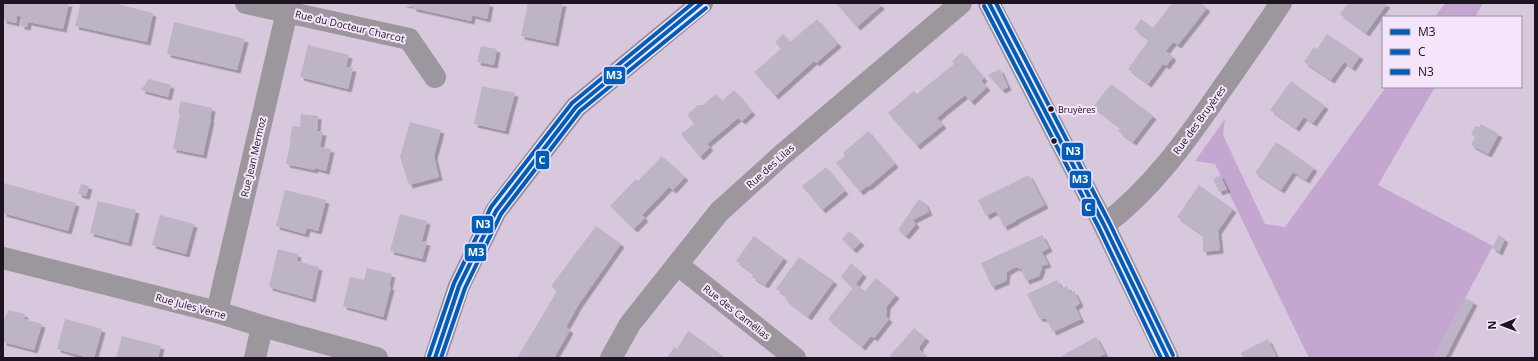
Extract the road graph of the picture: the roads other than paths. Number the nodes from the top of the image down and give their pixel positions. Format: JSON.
{"nodes":[{"id":1,"x":246,"y":3,"type":"edge"},
{"id":2,"x":702,"y":3,"type":"edge"},
{"id":3,"x":961,"y":3,"type":"edge"},
{"id":4,"x":989,"y":3,"type":"edge"},
{"id":5,"x":1282,"y":3,"type":"edge"},
{"id":6,"x":288,"y":8,"type":"edge"},
{"id":7,"x":435,"y":77,"type":"dead end"},
{"id":8,"x":1104,"y":225,"type":"junction"},
{"id":9,"x":3,"y":258,"type":"edge"},
{"id":10,"x":678,"y":265,"type":"junction"},
{"id":11,"x":217,"y":312,"type":"junction"},
{"id":12,"x":262,"y":326,"type":"junction"},
{"id":13,"x":255,"y":358,"type":"edge"},
{"id":14,"x":377,"y":358,"type":"edge"},
{"id":15,"x":435,"y":358,"type":"edge"},
{"id":16,"x":611,"y":358,"type":"edge"},
{"id":17,"x":795,"y":358,"type":"edge"},
{"id":18,"x":1168,"y":358,"type":"edge"}],
"edges":[{"from":1,"to":6,"type":"street","name":"Rue du Docteur Charcot"},
{"from":2,"to":15,"type":"main road"},
{"from":3,"to":10,"type":"street","name":"Rue des Lilas"},
{"from":4,"to":8,"type":"street"},
{"from":5,"to":8,"type":"street","name":"Rue des Bruyères"},
{"from":6,"to":7,"type":"street","name":"Rue du Docteur Charcot"},
{"from":6,"to":11,"type":"street","name":"Rue Jean Mermoz"},
{"from":8,"to":18,"type":"street"},
{"from":9,"to":11,"type":"street","name":"Rue Jules Verne"},
{"from":10,"to":16,"type":"street","name":"Rue des Lilas"},
{"from":10,"to":17,"type":"street","name":"Rue des Camélias"},
{"from":11,"to":12,"type":"street","name":"Rue Jules Verne"},
{"from":12,"to":13,"type":"street"},
{"from":12,"to":14,"type":"street","name":"Rue Jules Verne"}]}
